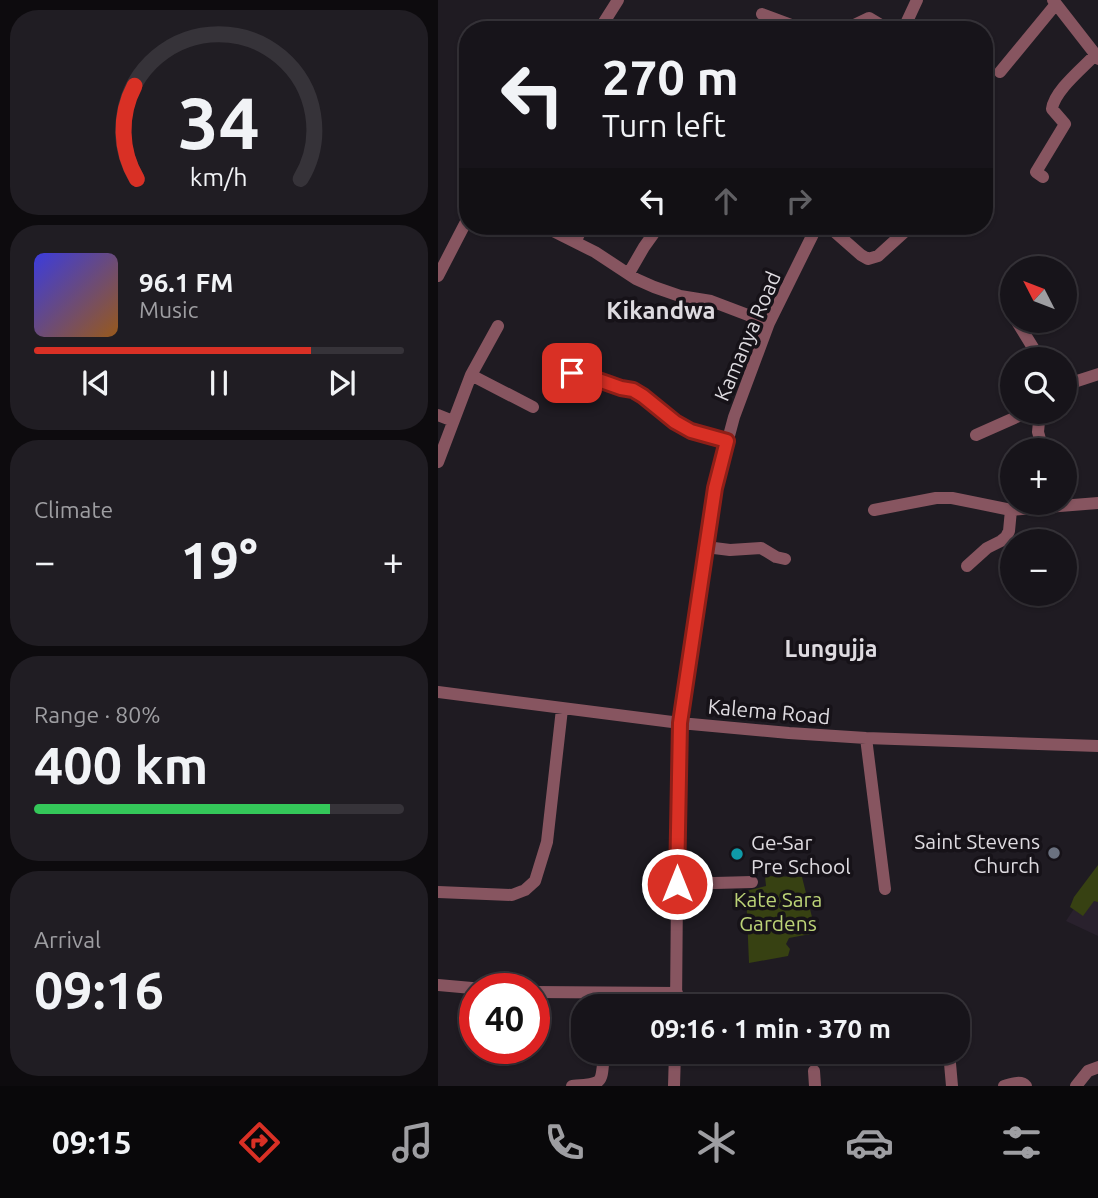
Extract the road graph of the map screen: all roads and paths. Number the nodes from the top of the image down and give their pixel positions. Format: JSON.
{"nodes":[{"id":1,"x":618,"y":0,"type":"edge"},
{"id":2,"x":917,"y":0,"type":"edge"},
{"id":3,"x":1054,"y":2,"type":"edge"},
{"id":4,"x":762,"y":14,"type":"dead end"},
{"id":5,"x":605,"y":21,"type":"edge"},
{"id":6,"x":781,"y":21,"type":"edge"},
{"id":7,"x":907,"y":21,"type":"edge"},
{"id":8,"x":1097,"y":57,"type":"edge"},
{"id":9,"x":1000,"y":72,"type":"dead end"},
{"id":10,"x":1043,"y":177,"type":"dead end"},
{"id":11,"x":459,"y":235,"type":"edge"},
{"id":12,"x":561,"y":235,"type":"edge"},
{"id":13,"x":578,"y":235,"type":"edge"},
{"id":14,"x":653,"y":235,"type":"edge"},
{"id":15,"x":813,"y":235,"type":"edge"},
{"id":16,"x":838,"y":235,"type":"edge"},
{"id":17,"x":901,"y":235,"type":"edge"},
{"id":18,"x":575,"y":242,"type":"junction"},
{"id":19,"x":629,"y":273,"type":"junction"},
{"id":20,"x":438,"y":276,"type":"edge"},
{"id":21,"x":769,"y":323,"type":"junction"},
{"id":22,"x":498,"y":326,"type":"dead end"},
{"id":23,"x":572,"y":373,"type":"dead end"},
{"id":24,"x":1098,"y":374,"type":"edge"},
{"id":25,"x":471,"y":375,"type":"junction"},
{"id":26,"x":1077,"y":381,"type":"edge"},
{"id":27,"x":533,"y":407,"type":"dead end"},
{"id":28,"x":438,"y":415,"type":"edge"},
{"id":29,"x":453,"y":421,"type":"junction"},
{"id":30,"x":1001,"y":424,"type":"edge"},
{"id":31,"x":976,"y":435,"type":"dead end"},
{"id":32,"x":727,"y":441,"type":"junction"},
{"id":33,"x":438,"y":462,"type":"edge"},
{"id":34,"x":1098,"y":503,"type":"edge"},
{"id":35,"x":1077,"y":504,"type":"edge"},
{"id":36,"x":1000,"y":508,"type":"edge"},
{"id":37,"x":874,"y":510,"type":"dead end"},
{"id":38,"x":1010,"y":515,"type":"edge"},
{"id":39,"x":706,"y":547,"type":"junction"},
{"id":40,"x":785,"y":559,"type":"dead end"},
{"id":41,"x":967,"y":566,"type":"dead end"},
{"id":42,"x":438,"y":692,"type":"edge"},
{"id":43,"x":562,"y":709,"type":"junction"},
{"id":44,"x":680,"y":723,"type":"junction"},
{"id":45,"x":866,"y":738,"type":"junction"},
{"id":46,"x":1098,"y":746,"type":"edge"},
{"id":47,"x":752,"y":882,"type":"dead end"},
{"id":48,"x":677,"y":884,"type":"junction"},
{"id":49,"x":885,"y":889,"type":"dead end"},
{"id":50,"x":438,"y":892,"type":"edge"},
{"id":51,"x":438,"y":985,"type":"edge"},
{"id":52,"x":459,"y":987,"type":"edge"},
{"id":53,"x":550,"y":992,"type":"edge"},
{"id":54,"x":612,"y":993,"type":"joint"},
{"id":55,"x":621,"y":994,"type":"edge"},
{"id":56,"x":676,"y":994,"type":"edge"},
{"id":57,"x":603,"y":1064,"type":"edge"},
{"id":58,"x":675,"y":1064,"type":"edge"},
{"id":59,"x":950,"y":1064,"type":"edge"},
{"id":60,"x":1098,"y":1067,"type":"edge"},
{"id":61,"x":814,"y":1071,"type":"dead end"},
{"id":62,"x":572,"y":1086,"type":"edge"},
{"id":63,"x":674,"y":1086,"type":"edge"},
{"id":64,"x":815,"y":1086,"type":"edge"},
{"id":65,"x":952,"y":1086,"type":"edge"},
{"id":66,"x":1004,"y":1086,"type":"edge"},
{"id":67,"x":1026,"y":1086,"type":"edge"},
{"id":68,"x":1076,"y":1086,"type":"edge"}],
"edges":[{"from":1,"to":5,"type":"street"},
{"from":2,"to":7,"type":"street"},
{"from":3,"to":8,"type":"street"},
{"from":3,"to":9,"type":"street"},
{"from":4,"to":6,"type":"street"},
{"from":8,"to":10,"type":"street"},
{"from":11,"to":20,"type":"street"},
{"from":12,"to":18,"type":"street"},
{"from":13,"to":18,"type":"street"},
{"from":14,"to":19,"type":"street"},
{"from":15,"to":21,"type":"street","name":"Kamanya Road"},
{"from":16,"to":17,"type":"street"},
{"from":18,"to":19,"type":"street"},
{"from":19,"to":21,"type":"street"},
{"from":21,"to":32,"type":"street","name":"Kamanya Road"},
{"from":22,"to":25,"type":"street"},
{"from":23,"to":32,"type":"street"},
{"from":24,"to":26,"type":"street"},
{"from":25,"to":27,"type":"street"},
{"from":25,"to":29,"type":"street"},
{"from":28,"to":29,"type":"street"},
{"from":29,"to":33,"type":"street"},
{"from":30,"to":31,"type":"street"},
{"from":32,"to":39,"type":"street","name":"Kamanya Road"},
{"from":34,"to":35,"type":"street"},
{"from":36,"to":37,"type":"street"},
{"from":38,"to":41,"type":"street"},
{"from":39,"to":40,"type":"street"},
{"from":39,"to":44,"type":"street","name":"Kamanya Road"},
{"from":42,"to":43,"type":"street","name":"Kalema Road"},
{"from":43,"to":44,"type":"street","name":"Kalema Road"},
{"from":43,"to":50,"type":"street"},
{"from":44,"to":45,"type":"street","name":"Kalema Road"},
{"from":44,"to":48,"type":"street","name":"Kamanya Road"},
{"from":45,"to":46,"type":"street","name":"Kalema Road"},
{"from":45,"to":49,"type":"street"},
{"from":47,"to":48,"type":"street"},
{"from":48,"to":56,"type":"street","name":"Kamanya Road"},
{"from":51,"to":52,"type":"street"},
{"from":53,"to":54,"type":"street"},
{"from":54,"to":55,"type":"street"},
{"from":57,"to":62,"type":"street"},
{"from":58,"to":63,"type":"street"},
{"from":59,"to":65,"type":"street"},
{"from":60,"to":68,"type":"street"},
{"from":61,"to":64,"type":"street"},
{"from":66,"to":67,"type":"street"}]}
